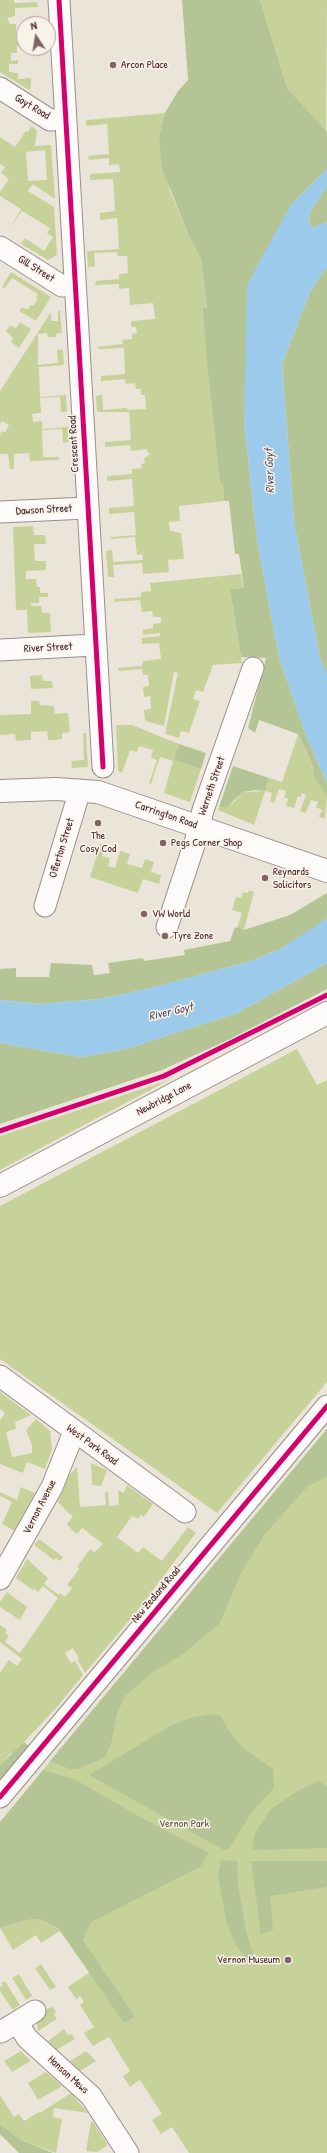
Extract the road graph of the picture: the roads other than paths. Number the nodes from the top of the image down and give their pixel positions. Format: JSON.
{"nodes":[{"id":1,"x":59,"y":0,"type":"edge"},
{"id":2,"x":0,"y":88,"type":"edge"},
{"id":3,"x":65,"y":119,"type":"junction"},
{"id":4,"x":2,"y":253,"type":"edge"},
{"id":5,"x":75,"y":285,"type":"junction"},
{"id":6,"x":87,"y":508,"type":"junction"},
{"id":7,"x":0,"y":512,"type":"edge"},
{"id":8,"x":95,"y":646,"type":"junction"},
{"id":9,"x":0,"y":650,"type":"edge"},
{"id":10,"x":253,"y":668,"type":"dead end"},
{"id":11,"x":103,"y":767,"type":"dead end"},
{"id":12,"x":80,"y":790,"type":"junction"},
{"id":13,"x":0,"y":791,"type":"edge"},
{"id":14,"x":199,"y":826,"type":"junction"},
{"id":15,"x":327,"y":871,"type":"edge"},
{"id":16,"x":45,"y":906,"type":"dead end"},
{"id":17,"x":167,"y":927,"type":"dead end"},
{"id":18,"x":327,"y":1012,"type":"edge"},
{"id":19,"x":0,"y":1186,"type":"edge"},
{"id":20,"x":0,"y":1376,"type":"edge"},
{"id":21,"x":327,"y":1406,"type":"edge"},
{"id":22,"x":74,"y":1432,"type":"junction"},
{"id":23,"x":185,"y":1512,"type":"dead end"},
{"id":24,"x":0,"y":1579,"type":"edge"},
{"id":25,"x":0,"y":1797,"type":"edge"},
{"id":26,"x":35,"y":2011,"type":"dead end"},
{"id":27,"x":9,"y":2027,"type":"edge"},
{"id":28,"x":128,"y":2153,"type":"edge"}],
"edges":[{"from":1,"to":3,"type":"street","name":"Crescent Road"},
{"from":2,"to":3,"type":"street","name":"Goyt Road"},
{"from":3,"to":5,"type":"street","name":"Crescent Road"},
{"from":4,"to":5,"type":"street","name":"Gill Street"},
{"from":5,"to":6,"type":"street","name":"Crescent Road"},
{"from":6,"to":7,"type":"street","name":"Dawson Street"},
{"from":6,"to":8,"type":"street","name":"Crescent Road"},
{"from":8,"to":9,"type":"street","name":"River Street"},
{"from":8,"to":11,"type":"street","name":"Crescent Road"},
{"from":10,"to":14,"type":"street","name":"Werneth Street"},
{"from":12,"to":13,"type":"street","name":"Carrington Road"},
{"from":12,"to":14,"type":"street","name":"Carrington Road"},
{"from":12,"to":16,"type":"street","name":"Offerton Street"},
{"from":14,"to":15,"type":"street","name":"Carrington Road"},
{"from":14,"to":17,"type":"street","name":"Werneth Street"},
{"from":18,"to":19,"type":"street","name":"Newbridge Lane"},
{"from":20,"to":22,"type":"street","name":"West Park Road"},
{"from":21,"to":25,"type":"street","name":"New Zealand Road"},
{"from":22,"to":23,"type":"street","name":"West Park Road"},
{"from":22,"to":24,"type":"street","name":"Vernon Avenue"},
{"from":26,"to":27,"type":"street","name":"Hanson Mews"},
{"from":27,"to":28,"type":"street","name":"Hanson Mews"}]}
